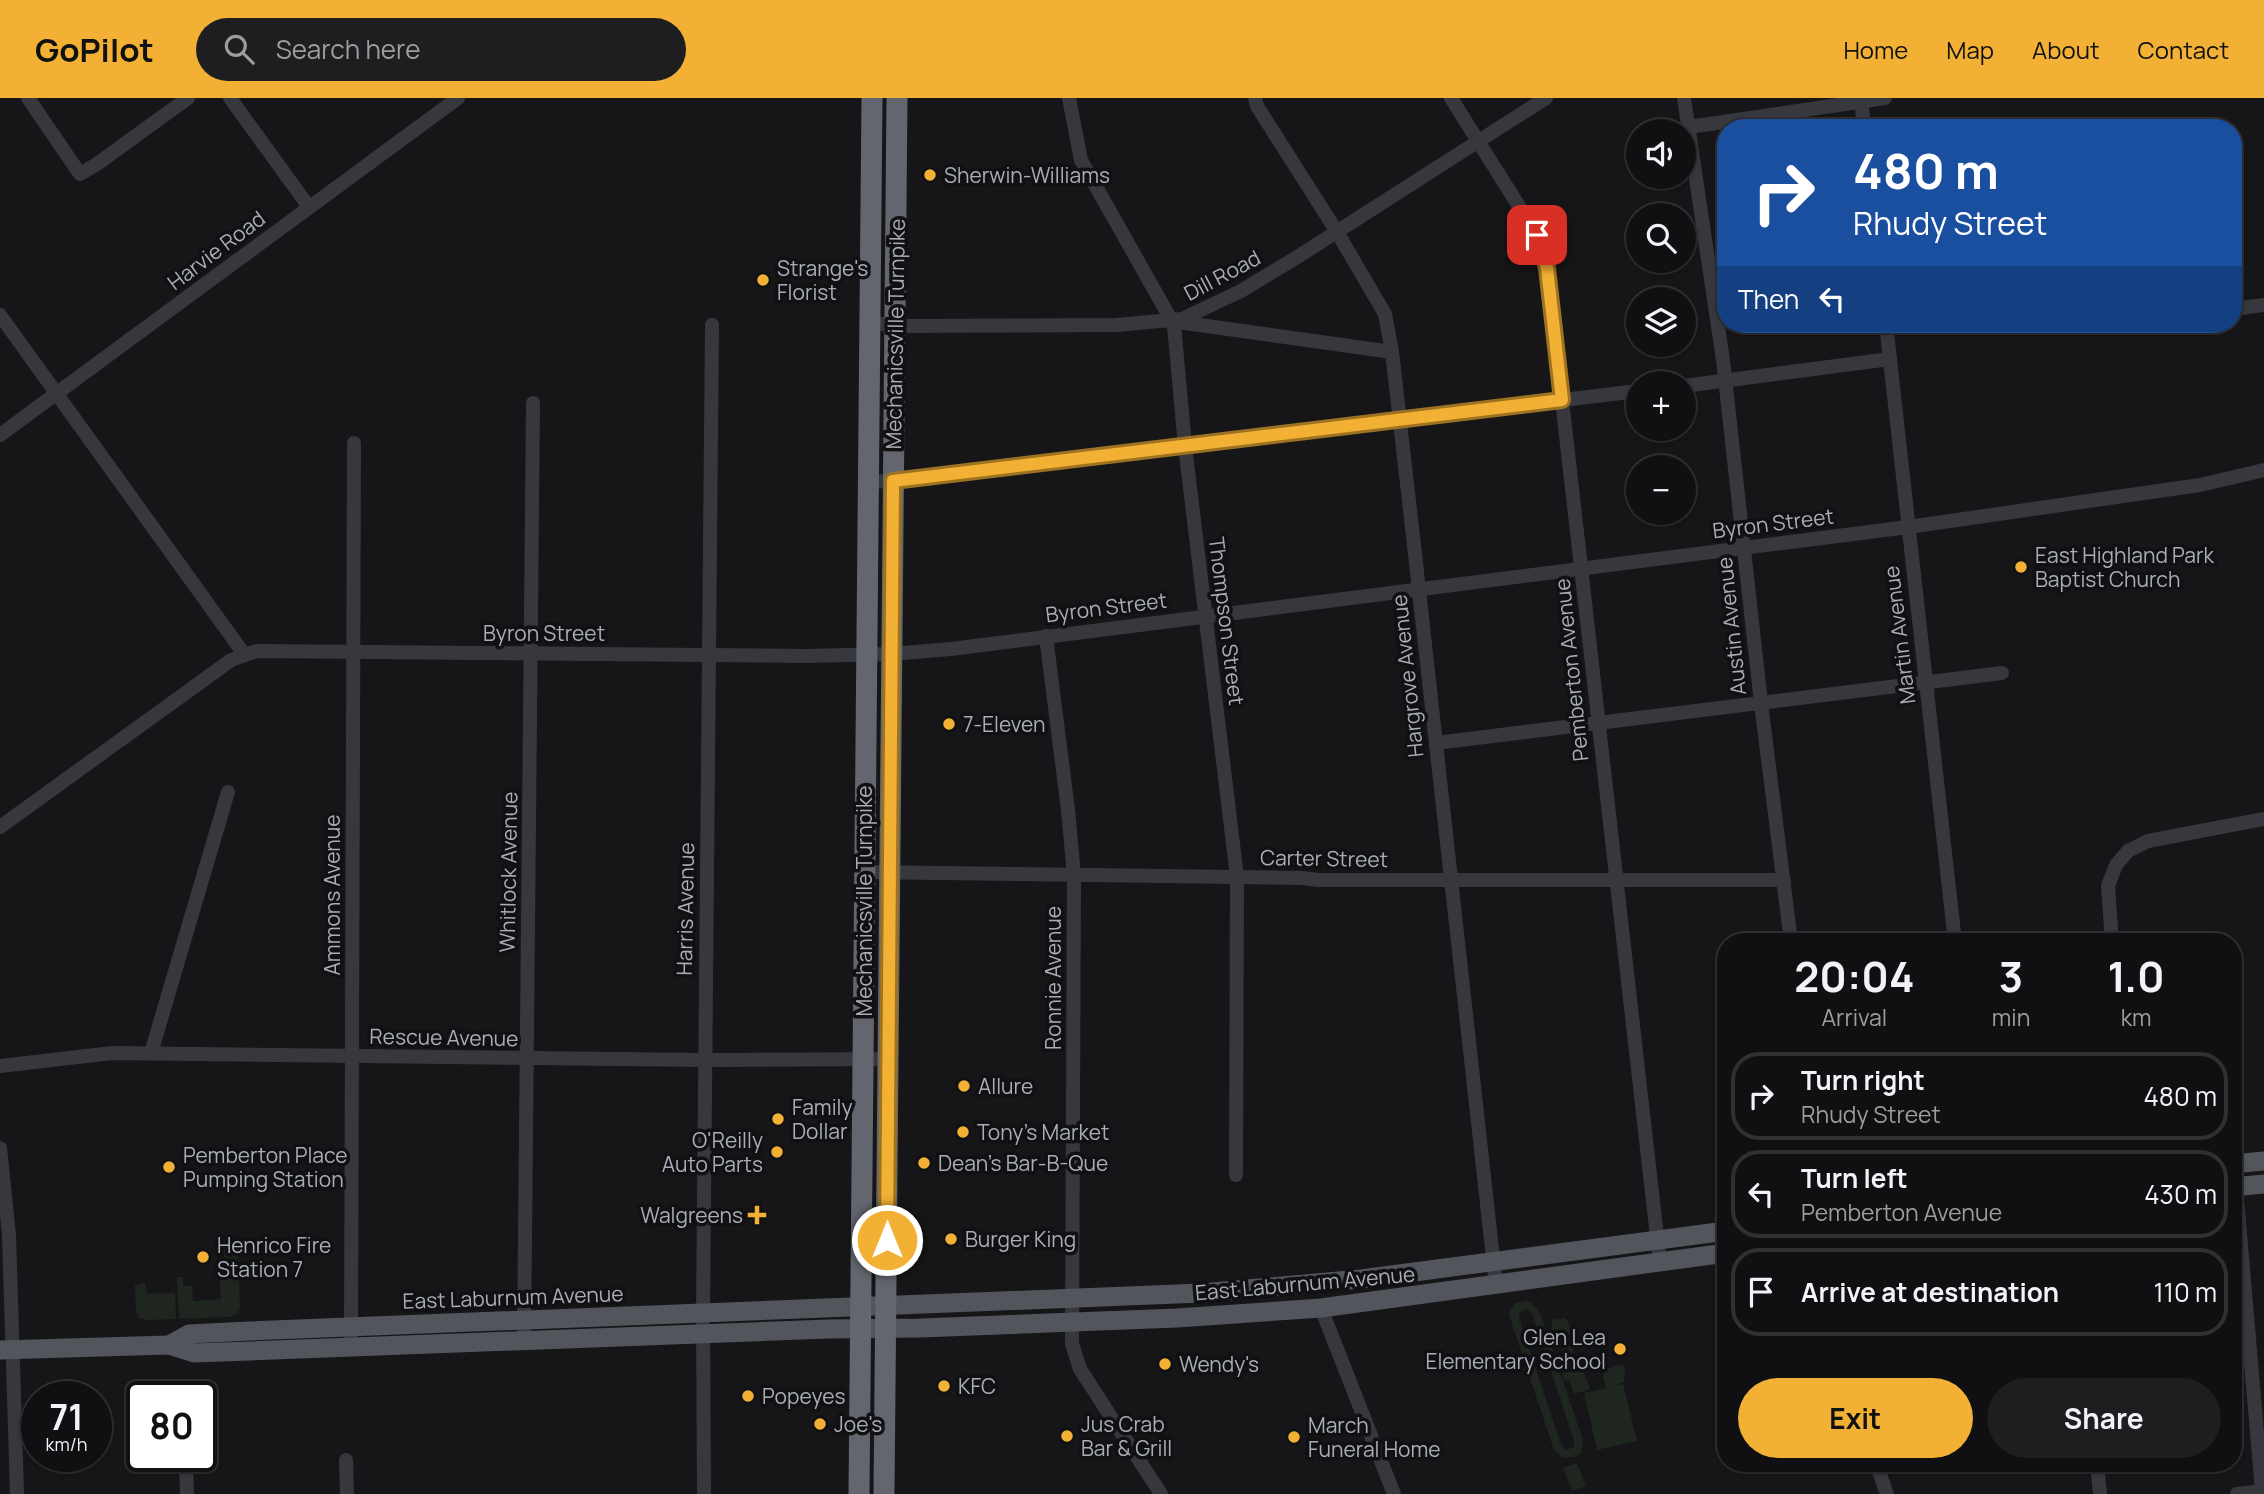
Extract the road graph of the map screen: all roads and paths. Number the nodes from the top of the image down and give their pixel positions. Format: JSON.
{"nodes":[{"id":1,"x":28,"y":98,"type":"edge"},
{"id":2,"x":188,"y":98,"type":"edge"},
{"id":3,"x":230,"y":98,"type":"edge"},
{"id":4,"x":457,"y":98,"type":"edge"},
{"id":5,"x":872,"y":98,"type":"edge"},
{"id":6,"x":897,"y":98,"type":"edge"},
{"id":7,"x":1069,"y":98,"type":"edge"},
{"id":8,"x":1255,"y":98,"type":"edge"},
{"id":9,"x":1451,"y":98,"type":"edge"},
{"id":10,"x":1546,"y":98,"type":"edge"},
{"id":11,"x":1684,"y":98,"type":"edge"},
{"id":12,"x":1885,"y":98,"type":"edge"},
{"id":13,"x":1861,"y":100,"type":"edge"},
{"id":14,"x":1688,"y":119,"type":"edge"},
{"id":15,"x":1740,"y":119,"type":"edge"},
{"id":16,"x":1863,"y":119,"type":"edge"},
{"id":17,"x":1717,"y":123,"type":"edge"},
{"id":18,"x":1696,"y":126,"type":"edge"},
{"id":19,"x":1479,"y":141,"type":"junction"},
{"id":20,"x":1696,"y":176,"type":"edge"},
{"id":21,"x":309,"y":207,"type":"junction"},
{"id":22,"x":1337,"y":232,"type":"junction"},
{"id":23,"x":2264,"y":305,"type":"edge"},
{"id":24,"x":2242,"y":308,"type":"edge"},
{"id":25,"x":0,"y":315,"type":"edge"},
{"id":26,"x":1173,"y":321,"type":"junction"},
{"id":27,"x":870,"y":322,"type":"junction"},
{"id":28,"x":712,"y":325,"type":"dead end"},
{"id":29,"x":1717,"y":325,"type":"edge"},
{"id":30,"x":895,"y":326,"type":"junction"},
{"id":31,"x":1718,"y":333,"type":"edge"},
{"id":32,"x":1887,"y":333,"type":"edge"},
{"id":33,"x":1392,"y":352,"type":"junction"},
{"id":34,"x":1890,"y":359,"type":"junction"},
{"id":35,"x":1725,"y":381,"type":"junction"},
{"id":36,"x":1696,"y":385,"type":"edge"},
{"id":37,"x":1626,"y":392,"type":"edge"},
{"id":38,"x":58,"y":393,"type":"junction"},
{"id":39,"x":1562,"y":400,"type":"junction"},
{"id":40,"x":533,"y":403,"type":"dead end"},
{"id":41,"x":1399,"y":420,"type":"junction"},
{"id":42,"x":0,"y":435,"type":"edge"},
{"id":43,"x":354,"y":443,"type":"dead end"},
{"id":44,"x":1185,"y":446,"type":"junction"},
{"id":45,"x":2264,"y":470,"type":"edge"},
{"id":46,"x":893,"y":481,"type":"junction"},
{"id":47,"x":867,"y":483,"type":"junction"},
{"id":48,"x":1908,"y":527,"type":"junction"},
{"id":49,"x":1744,"y":548,"type":"junction"},
{"id":50,"x":1580,"y":569,"type":"junction"},
{"id":51,"x":1419,"y":589,"type":"junction"},
{"id":52,"x":1205,"y":615,"type":"junction"},
{"id":53,"x":1046,"y":636,"type":"junction"},
{"id":54,"x":355,"y":652,"type":"junction"},
{"id":55,"x":891,"y":653,"type":"junction"},
{"id":56,"x":244,"y":654,"type":"junction"},
{"id":57,"x":531,"y":654,"type":"junction"},
{"id":58,"x":866,"y":654,"type":"junction"},
{"id":59,"x":709,"y":655,"type":"junction"},
{"id":60,"x":2002,"y":673,"type":"dead end"},
{"id":61,"x":1927,"y":682,"type":"junction"},
{"id":62,"x":1761,"y":703,"type":"junction"},
{"id":63,"x":1598,"y":723,"type":"junction"},
{"id":64,"x":1436,"y":743,"type":"junction"},
{"id":65,"x":228,"y":792,"type":"dead end"},
{"id":66,"x":2264,"y":819,"type":"edge"},
{"id":67,"x":0,"y":827,"type":"edge"},
{"id":68,"x":863,"y":872,"type":"junction"},
{"id":69,"x":890,"y":873,"type":"junction"},
{"id":70,"x":1074,"y":875,"type":"junction"},
{"id":71,"x":1237,"y":877,"type":"junction"},
{"id":72,"x":1450,"y":880,"type":"junction"},
{"id":73,"x":1616,"y":880,"type":"junction"},
{"id":74,"x":1784,"y":880,"type":"junction"},
{"id":75,"x":1790,"y":933,"type":"edge"},
{"id":76,"x":1954,"y":933,"type":"edge"},
{"id":77,"x":2111,"y":933,"type":"edge"},
{"id":78,"x":150,"y":1053,"type":"junction"},
{"id":79,"x":351,"y":1057,"type":"junction"},
{"id":80,"x":527,"y":1059,"type":"junction"},
{"id":81,"x":862,"y":1059,"type":"junction"},
{"id":82,"x":888,"y":1059,"type":"junction"},
{"id":83,"x":705,"y":1060,"type":"junction"},
{"id":84,"x":0,"y":1066,"type":"edge"},
{"id":85,"x":0,"y":1148,"type":"edge"},
{"id":86,"x":2264,"y":1161,"type":"edge"},
{"id":87,"x":2242,"y":1163,"type":"edge"},
{"id":88,"x":1236,"y":1175,"type":"dead end"},
{"id":89,"x":2264,"y":1185,"type":"edge"},
{"id":90,"x":2242,"y":1186,"type":"edge"},
{"id":91,"x":1717,"y":1232,"type":"edge"},
{"id":92,"x":1657,"y":1240,"type":"junction"},
{"id":93,"x":1717,"y":1254,"type":"edge"},
{"id":94,"x":1494,"y":1262,"type":"junction"},
{"id":95,"x":1660,"y":1263,"type":"junction"},
{"id":96,"x":2242,"y":1271,"type":"edge"},
{"id":97,"x":1496,"y":1285,"type":"junction"},
{"id":98,"x":1073,"y":1299,"type":"junction"},
{"id":99,"x":886,"y":1306,"type":"junction"},
{"id":100,"x":861,"y":1307,"type":"junction"},
{"id":101,"x":1321,"y":1308,"type":"junction"},
{"id":102,"x":703,"y":1313,"type":"junction"},
{"id":103,"x":524,"y":1319,"type":"junction"},
{"id":104,"x":1072,"y":1322,"type":"junction"},
{"id":105,"x":351,"y":1327,"type":"junction"},
{"id":106,"x":860,"y":1329,"type":"junction"},
{"id":107,"x":886,"y":1329,"type":"junction"},
{"id":108,"x":703,"y":1335,"type":"junction"},
{"id":109,"x":524,"y":1342,"type":"junction"},
{"id":110,"x":169,"y":1345,"type":"junction"},
{"id":111,"x":351,"y":1348,"type":"junction"},
{"id":112,"x":6,"y":1349,"type":"edge"},
{"id":113,"x":346,"y":1460,"type":"dead end"},
{"id":114,"x":186,"y":1472,"type":"edge"},
{"id":115,"x":1879,"y":1472,"type":"edge"},
{"id":116,"x":2098,"y":1472,"type":"edge"},
{"id":117,"x":2263,"y":1491,"type":"edge"},
{"id":118,"x":16,"y":1494,"type":"edge"},
{"id":119,"x":187,"y":1494,"type":"edge"},
{"id":120,"x":346,"y":1494,"type":"edge"},
{"id":121,"x":704,"y":1494,"type":"edge"},
{"id":122,"x":859,"y":1494,"type":"edge"},
{"id":123,"x":884,"y":1494,"type":"edge"},
{"id":124,"x":1161,"y":1494,"type":"edge"},
{"id":125,"x":1394,"y":1494,"type":"edge"},
{"id":126,"x":1887,"y":1494,"type":"edge"},
{"id":127,"x":2100,"y":1494,"type":"edge"},
{"id":128,"x":2237,"y":1494,"type":"edge"}],
"edges":[{"from":1,"to":2,"type":"street"},
{"from":3,"to":21,"type":"street"},
{"from":4,"to":21,"type":"street","name":"Harvie Road"},
{"from":5,"to":27,"type":"highway","name":"Mechanicsville Turnpike"},
{"from":6,"to":30,"type":"highway","name":"Mechanicsville Turnpike"},
{"from":7,"to":26,"type":"street","name":"Thompson Street"},
{"from":8,"to":22,"type":"street","name":"Hargrove Avenue"},
{"from":9,"to":19,"type":"street","name":"Pemberton Avenue"},
{"from":10,"to":19,"type":"street","name":"Dill Road"},
{"from":11,"to":14,"type":"street","name":"Austin Avenue"},
{"from":12,"to":13,"type":"street"},
{"from":13,"to":15,"type":"street"},
{"from":13,"to":16,"type":"street"},
{"from":17,"to":18,"type":"street"},
{"from":19,"to":22,"type":"street","name":"Dill Road"},
{"from":19,"to":39,"type":"street","name":"Pemberton Avenue"},
{"from":20,"to":29,"type":"street","name":"Austin Avenue"},
{"from":21,"to":38,"type":"street","name":"Harvie Road"},
{"from":22,"to":26,"type":"street","name":"Dill Road"},
{"from":22,"to":33,"type":"street","name":"Hargrove Avenue"},
{"from":23,"to":24,"type":"street"},
{"from":25,"to":38,"type":"street"},
{"from":26,"to":30,"type":"street","name":"Dill Road"},
{"from":26,"to":33,"type":"street"},
{"from":26,"to":44,"type":"street","name":"Thompson Street"},
{"from":27,"to":30,"type":"street","name":"Dill Road"},
{"from":27,"to":47,"type":"highway","name":"Mechanicsville Turnpike"},
{"from":28,"to":59,"type":"street","name":"Harris Avenue"},
{"from":30,"to":46,"type":"highway","name":"Mechanicsville Turnpike"},
{"from":31,"to":35,"type":"street","name":"Austin Avenue"},
{"from":32,"to":34,"type":"street","name":"Martin Avenue"},
{"from":33,"to":41,"type":"street","name":"Hargrove Avenue"},
{"from":34,"to":35,"type":"street"},
{"from":34,"to":48,"type":"street","name":"Martin Avenue"},
{"from":35,"to":36,"type":"street"},
{"from":35,"to":49,"type":"street","name":"Austin Avenue"},
{"from":37,"to":39,"type":"street"},
{"from":38,"to":42,"type":"street","name":"Harvie Road"},
{"from":38,"to":56,"type":"street"},
{"from":39,"to":41,"type":"street"},
{"from":39,"to":50,"type":"street","name":"Pemberton Avenue"},
{"from":40,"to":57,"type":"street","name":"Whitlock Avenue"},
{"from":41,"to":44,"type":"street"},
{"from":41,"to":51,"type":"street","name":"Hargrove Avenue"},
{"from":43,"to":54,"type":"street","name":"Ammons Avenue"},
{"from":44,"to":46,"type":"street"},
{"from":44,"to":52,"type":"street","name":"Thompson Street"},
{"from":45,"to":48,"type":"street","name":"Byron Street"},
{"from":46,"to":47,"type":"street"},
{"from":46,"to":55,"type":"highway","name":"Mechanicsville Turnpike"},
{"from":47,"to":58,"type":"highway","name":"Mechanicsville Turnpike"},
{"from":48,"to":49,"type":"street","name":"Byron Street"},
{"from":48,"to":61,"type":"street","name":"Martin Avenue"},
{"from":49,"to":50,"type":"street","name":"Byron Street"},
{"from":49,"to":62,"type":"street","name":"Austin Avenue"},
{"from":50,"to":51,"type":"street","name":"Byron Street"},
{"from":50,"to":63,"type":"street","name":"Pemberton Avenue"},
{"from":51,"to":52,"type":"street","name":"Byron Street"},
{"from":51,"to":64,"type":"street","name":"Hargrove Avenue"},
{"from":52,"to":53,"type":"street","name":"Byron Street"},
{"from":52,"to":71,"type":"street","name":"Thompson Street"},
{"from":53,"to":55,"type":"street","name":"Byron Street"},
{"from":53,"to":70,"type":"street","name":"Ronnie Avenue"},
{"from":54,"to":56,"type":"street","name":"Byron Street"},
{"from":54,"to":57,"type":"street","name":"Byron Street"},
{"from":54,"to":79,"type":"street","name":"Ammons Avenue"},
{"from":55,"to":58,"type":"street","name":"Byron Street"},
{"from":55,"to":69,"type":"highway","name":"Mechanicsville Turnpike"},
{"from":56,"to":67,"type":"street","name":"Byron Street"},
{"from":57,"to":59,"type":"street","name":"Byron Street"},
{"from":57,"to":80,"type":"street","name":"Whitlock Avenue"},
{"from":58,"to":59,"type":"street","name":"Byron Street"},
{"from":58,"to":68,"type":"highway","name":"Mechanicsville Turnpike"},
{"from":59,"to":83,"type":"street","name":"Harris Avenue"},
{"from":60,"to":61,"type":"street"},
{"from":61,"to":62,"type":"street"},
{"from":61,"to":76,"type":"street","name":"Martin Avenue"},
{"from":62,"to":63,"type":"street"},
{"from":62,"to":74,"type":"street","name":"Austin Avenue"},
{"from":63,"to":64,"type":"street"},
{"from":63,"to":73,"type":"street","name":"Pemberton Avenue"},
{"from":64,"to":72,"type":"street","name":"Hargrove Avenue"},
{"from":65,"to":78,"type":"street"},
{"from":66,"to":77,"type":"street"},
{"from":68,"to":69,"type":"street","name":"Carter Street"},
{"from":68,"to":81,"type":"highway","name":"Mechanicsville Turnpike"},
{"from":69,"to":70,"type":"street","name":"Carter Street"},
{"from":69,"to":82,"type":"highway","name":"Mechanicsville Turnpike"},
{"from":70,"to":71,"type":"street","name":"Carter Street"},
{"from":70,"to":98,"type":"street","name":"Ronnie Avenue"},
{"from":71,"to":72,"type":"street","name":"Carter Street"},
{"from":71,"to":88,"type":"street","name":"Thompson Street"},
{"from":72,"to":73,"type":"street","name":"Carter Street"},
{"from":72,"to":94,"type":"street","name":"Hargrove Avenue"},
{"from":73,"to":74,"type":"street","name":"Carter Street"},
{"from":73,"to":92,"type":"street","name":"Pemberton Avenue"},
{"from":74,"to":75,"type":"street","name":"Austin Avenue"},
{"from":78,"to":79,"type":"street","name":"Rescue Avenue"},
{"from":78,"to":84,"type":"street","name":"Rescue Avenue"},
{"from":79,"to":80,"type":"street","name":"Rescue Avenue"},
{"from":79,"to":105,"type":"street","name":"Ammons Avenue"},
{"from":80,"to":83,"type":"street","name":"Rescue Avenue"},
{"from":80,"to":103,"type":"street","name":"Whitlock Avenue"},
{"from":81,"to":82,"type":"street","name":"Rescue Avenue"},
{"from":81,"to":83,"type":"street","name":"Rescue Avenue"},
{"from":81,"to":100,"type":"highway","name":"Mechanicsville Turnpike"},
{"from":82,"to":99,"type":"highway","name":"Mechanicsville Turnpike"},
{"from":83,"to":102,"type":"street","name":"Harris Avenue"},
{"from":85,"to":112,"type":"street"},
{"from":86,"to":87,"type":"main road"},
{"from":89,"to":90,"type":"main road"},
{"from":91,"to":92,"type":"main road","name":"East Laburnum Avenue"},
{"from":92,"to":94,"type":"main road","name":"East Laburnum Avenue"},
{"from":92,"to":95,"type":"street","name":"Pemberton Avenue"},
{"from":93,"to":95,"type":"main road","name":"East Laburnum Avenue"},
{"from":94,"to":97,"type":"street","name":"Hargrove Avenue"},
{"from":94,"to":98,"type":"main road","name":"East Laburnum Avenue"},
{"from":95,"to":97,"type":"main road","name":"East Laburnum Avenue"},
{"from":96,"to":117,"type":"street"},
{"from":97,"to":101,"type":"main road","name":"East Laburnum Avenue"},
{"from":98,"to":99,"type":"main road","name":"East Laburnum Avenue"},
{"from":98,"to":104,"type":"street","name":"Ronnie Avenue"},
{"from":99,"to":100,"type":"main road","name":"East Laburnum Avenue"},
{"from":99,"to":107,"type":"highway","name":"Mechanicsville Turnpike"},
{"from":100,"to":102,"type":"main road","name":"East Laburnum Avenue"},
{"from":100,"to":106,"type":"highway","name":"Mechanicsville Turnpike"},
{"from":101,"to":104,"type":"main road","name":"East Laburnum Avenue"},
{"from":101,"to":125,"type":"street"},
{"from":102,"to":103,"type":"main road","name":"East Laburnum Avenue"},
{"from":102,"to":108,"type":"street","name":"Harris Avenue"},
{"from":103,"to":105,"type":"main road","name":"East Laburnum Avenue"},
{"from":103,"to":109,"type":"street","name":"Whitlock Avenue"},
{"from":104,"to":107,"type":"main road","name":"East Laburnum Avenue"},
{"from":104,"to":124,"type":"street","name":"Ronnie Avenue"},
{"from":105,"to":110,"type":"main road","name":"East Laburnum Avenue"},
{"from":105,"to":111,"type":"street","name":"Ammons Avenue"},
{"from":106,"to":107,"type":"main road","name":"East Laburnum Avenue"},
{"from":106,"to":108,"type":"main road","name":"East Laburnum Avenue"},
{"from":106,"to":122,"type":"highway","name":"Mechanicsville Turnpike"},
{"from":107,"to":123,"type":"highway","name":"Mechanicsville Turnpike"},
{"from":108,"to":109,"type":"main road","name":"East Laburnum Avenue"},
{"from":108,"to":121,"type":"street","name":"Harris Avenue"},
{"from":109,"to":111,"type":"main road","name":"East Laburnum Avenue"},
{"from":110,"to":111,"type":"main road","name":"East Laburnum Avenue"},
{"from":110,"to":112,"type":"main road","name":"East Laburnum Avenue"},
{"from":112,"to":118,"type":"street"},
{"from":113,"to":120,"type":"street"},
{"from":114,"to":119,"type":"street"},
{"from":115,"to":126,"type":"street"},
{"from":116,"to":127,"type":"street"},
{"from":117,"to":128,"type":"street"}]}
